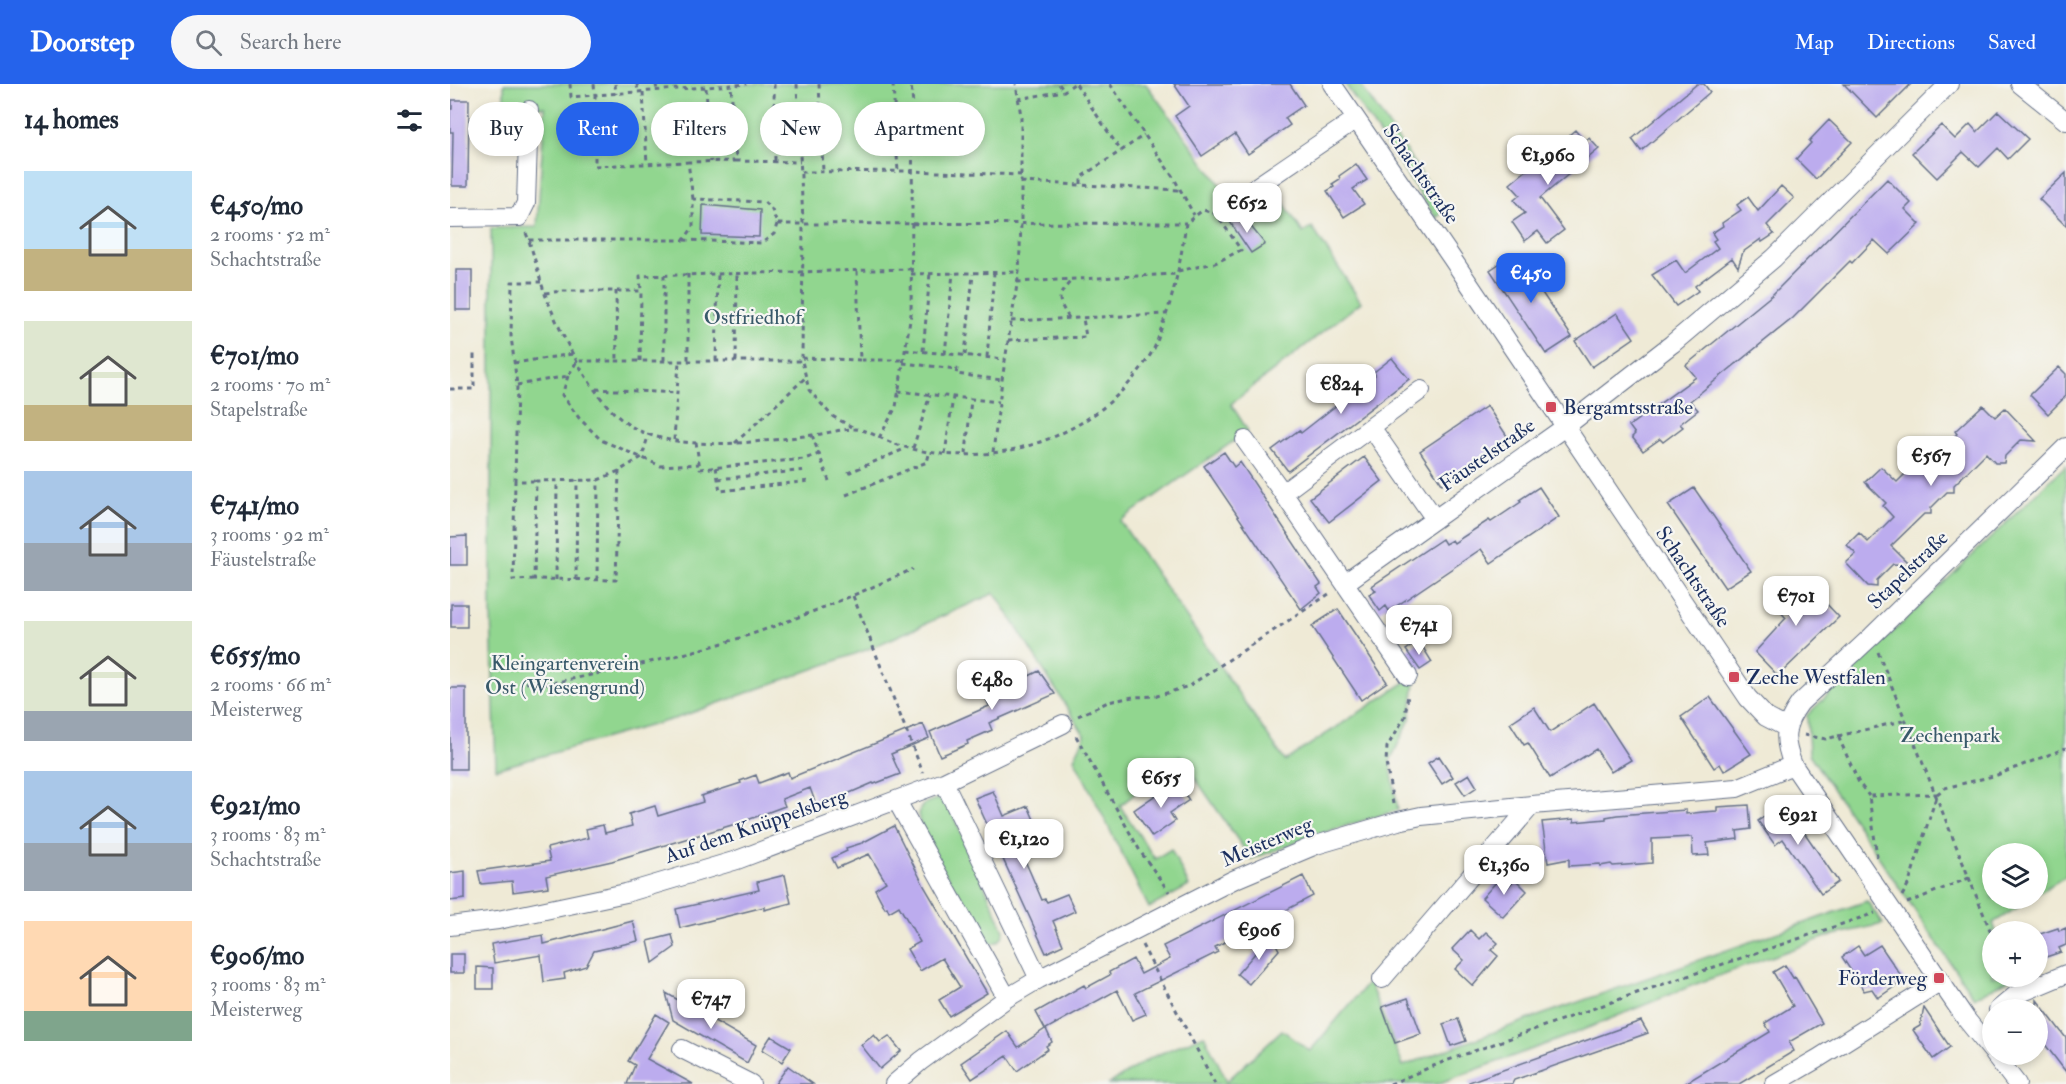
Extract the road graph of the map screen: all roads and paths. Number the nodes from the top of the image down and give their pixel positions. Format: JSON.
{"nodes":[{"id":1,"x":570,"y":84,"type":"edge"},
{"id":2,"x":594,"y":84,"type":"edge"},
{"id":3,"x":615,"y":84,"type":"edge"},
{"id":4,"x":637,"y":84,"type":"edge"},
{"id":5,"x":656,"y":84,"type":"edge"},
{"id":6,"x":678,"y":84,"type":"edge"},
{"id":7,"x":747,"y":84,"type":"edge"},
{"id":8,"x":774,"y":84,"type":"edge"},
{"id":9,"x":797,"y":84,"type":"edge"},
{"id":10,"x":819,"y":84,"type":"edge"},
{"id":11,"x":893,"y":84,"type":"edge"},
{"id":12,"x":911,"y":84,"type":"edge"},
{"id":13,"x":1016,"y":84,"type":"edge"},
{"id":14,"x":1059,"y":84,"type":"edge"},
{"id":15,"x":1075,"y":84,"type":"edge"},
{"id":16,"x":1110,"y":84,"type":"edge"},
{"id":17,"x":1332,"y":84,"type":"edge"},
{"id":18,"x":1949,"y":84,"type":"edge"},
{"id":19,"x":2020,"y":84,"type":"edge"},
{"id":20,"x":731,"y":85,"type":"edge"},
{"id":21,"x":701,"y":86,"type":"edge"},
{"id":22,"x":706,"y":88,"type":"junction"},
{"id":23,"x":679,"y":89,"type":"junction"},
{"id":24,"x":657,"y":91,"type":"junction"},
{"id":25,"x":1064,"y":91,"type":"junction"},
{"id":26,"x":638,"y":92,"type":"junction"},
{"id":27,"x":643,"y":92,"type":"junction"},
{"id":28,"x":616,"y":94,"type":"junction"},
{"id":29,"x":595,"y":95,"type":"junction"},
{"id":30,"x":1018,"y":99,"type":"junction"},
{"id":31,"x":1356,"y":119,"type":"junction"},
{"id":32,"x":2066,"y":121,"type":"edge"},
{"id":33,"x":1144,"y":135,"type":"junction"},
{"id":34,"x":1121,"y":151,"type":"junction"},
{"id":35,"x":528,"y":156,"type":"edge"},
{"id":36,"x":736,"y":161,"type":"junction"},
{"id":37,"x":775,"y":161,"type":"junction"},
{"id":38,"x":688,"y":162,"type":"junction"},
{"id":39,"x":711,"y":162,"type":"junction"},
{"id":40,"x":801,"y":162,"type":"junction"},
{"id":41,"x":646,"y":164,"type":"junction"},
{"id":42,"x":912,"y":171,"type":"junction"},
{"id":43,"x":801,"y":172,"type":"junction"},
{"id":44,"x":823,"y":172,"type":"junction"},
{"id":45,"x":898,"y":172,"type":"junction"},
{"id":46,"x":1021,"y":175,"type":"junction"},
{"id":47,"x":1021,"y":182,"type":"junction"},
{"id":48,"x":1080,"y":185,"type":"junction"},
{"id":49,"x":1180,"y":190,"type":"junction"},
{"id":50,"x":693,"y":199,"type":"junction"},
{"id":51,"x":1224,"y":209,"type":"junction"},
{"id":52,"x":1194,"y":214,"type":"junction"},
{"id":53,"x":519,"y":217,"type":"junction"},
{"id":54,"x":450,"y":218,"type":"edge"},
{"id":55,"x":803,"y":223,"type":"junction"},
{"id":56,"x":1186,"y":223,"type":"junction"},
{"id":57,"x":777,"y":224,"type":"junction"},
{"id":58,"x":911,"y":224,"type":"junction"},
{"id":59,"x":1021,"y":225,"type":"junction"},
{"id":60,"x":529,"y":240,"type":"junction"},
{"id":61,"x":684,"y":240,"type":"junction"},
{"id":62,"x":857,"y":271,"type":"junction"},
{"id":63,"x":911,"y":271,"type":"junction"},
{"id":64,"x":1019,"y":272,"type":"junction"},
{"id":65,"x":802,"y":273,"type":"junction"},
{"id":66,"x":930,"y":273,"type":"junction"},
{"id":67,"x":952,"y":273,"type":"junction"},
{"id":68,"x":973,"y":273,"type":"junction"},
{"id":69,"x":994,"y":273,"type":"junction"},
{"id":70,"x":1178,"y":273,"type":"junction"},
{"id":71,"x":688,"y":274,"type":"junction"},
{"id":72,"x":718,"y":274,"type":"junction"},
{"id":73,"x":737,"y":274,"type":"junction"},
{"id":74,"x":664,"y":275,"type":"junction"},
{"id":75,"x":1073,"y":279,"type":"junction"},
{"id":76,"x":542,"y":282,"type":"junction"},
{"id":77,"x":1017,"y":282,"type":"junction"},
{"id":78,"x":616,"y":291,"type":"junction"},
{"id":79,"x":641,"y":291,"type":"junction"},
{"id":80,"x":545,"y":293,"type":"junction"},
{"id":81,"x":1166,"y":315,"type":"junction"},
{"id":82,"x":1070,"y":318,"type":"junction"},
{"id":83,"x":1083,"y":318,"type":"junction"},
{"id":84,"x":1011,"y":321,"type":"junction"},
{"id":85,"x":1008,"y":340,"type":"junction"},
{"id":86,"x":905,"y":350,"type":"junction"},
{"id":87,"x":923,"y":351,"type":"junction"},
{"id":88,"x":474,"y":353,"type":"dead end"},
{"id":89,"x":573,"y":354,"type":"junction"},
{"id":90,"x":945,"y":354,"type":"junction"},
{"id":91,"x":965,"y":355,"type":"junction"},
{"id":92,"x":987,"y":357,"type":"junction"},
{"id":93,"x":802,"y":359,"type":"junction"},
{"id":94,"x":1005,"y":359,"type":"junction"},
{"id":95,"x":860,"y":360,"type":"junction"},
{"id":96,"x":577,"y":361,"type":"junction"},
{"id":97,"x":617,"y":361,"type":"junction"},
{"id":98,"x":640,"y":361,"type":"junction"},
{"id":99,"x":664,"y":361,"type":"junction"},
{"id":100,"x":680,"y":361,"type":"junction"},
{"id":101,"x":688,"y":361,"type":"junction"},
{"id":102,"x":716,"y":361,"type":"junction"},
{"id":103,"x":736,"y":361,"type":"junction"},
{"id":104,"x":903,"y":361,"type":"junction"},
{"id":105,"x":514,"y":363,"type":"junction"},
{"id":106,"x":568,"y":376,"type":"junction"},
{"id":107,"x":806,"y":377,"type":"junction"},
{"id":108,"x":1002,"y":380,"type":"junction"},
{"id":109,"x":517,"y":386,"type":"junction"},
{"id":110,"x":450,"y":389,"type":"edge"},
{"id":111,"x":596,"y":389,"type":"junction"},
{"id":112,"x":1421,"y":390,"type":"dead end"},
{"id":113,"x":898,"y":392,"type":"junction"},
{"id":114,"x":677,"y":393,"type":"junction"},
{"id":115,"x":930,"y":395,"type":"junction"},
{"id":116,"x":953,"y":397,"type":"junction"},
{"id":117,"x":971,"y":399,"type":"junction"},
{"id":118,"x":999,"y":402,"type":"junction"},
{"id":119,"x":1565,"y":427,"type":"junction"},
{"id":120,"x":1371,"y":428,"type":"junction"},
{"id":121,"x":856,"y":429,"type":"junction"},
{"id":122,"x":649,"y":433,"type":"junction"},
{"id":123,"x":812,"y":435,"type":"junction"},
{"id":124,"x":879,"y":438,"type":"junction"},
{"id":125,"x":674,"y":440,"type":"junction"},
{"id":126,"x":1245,"y":440,"type":"dead end"},
{"id":127,"x":696,"y":442,"type":"junction"},
{"id":128,"x":734,"y":444,"type":"junction"},
{"id":129,"x":904,"y":446,"type":"junction"},
{"id":130,"x":2066,"y":447,"type":"edge"},
{"id":131,"x":914,"y":448,"type":"junction"},
{"id":132,"x":930,"y":451,"type":"junction"},
{"id":133,"x":993,"y":452,"type":"junction"},
{"id":134,"x":819,"y":453,"type":"junction"},
{"id":135,"x":945,"y":454,"type":"junction"},
{"id":136,"x":966,"y":454,"type":"junction"},
{"id":137,"x":642,"y":457,"type":"junction"},
{"id":138,"x":699,"y":464,"type":"junction"},
{"id":139,"x":716,"y":467,"type":"junction"},
{"id":140,"x":807,"y":470,"type":"dead end"},
{"id":141,"x":620,"y":471,"type":"junction"},
{"id":142,"x":848,"y":472,"type":"dead end"},
{"id":143,"x":718,"y":479,"type":"junction"},
{"id":144,"x":577,"y":480,"type":"junction"},
{"id":145,"x":598,"y":480,"type":"junction"},
{"id":146,"x":515,"y":481,"type":"junction"},
{"id":147,"x":536,"y":481,"type":"junction"},
{"id":148,"x":557,"y":481,"type":"junction"},
{"id":149,"x":810,"y":481,"type":"dead end"},
{"id":150,"x":829,"y":481,"type":"dead end"},
{"id":151,"x":1283,"y":493,"type":"junction"},
{"id":152,"x":846,"y":495,"type":"dead end"},
{"id":153,"x":1435,"y":519,"type":"junction"},
{"id":154,"x":913,"y":569,"type":"dead end"},
{"id":155,"x":534,"y":579,"type":"junction"},
{"id":156,"x":555,"y":580,"type":"junction"},
{"id":157,"x":576,"y":580,"type":"junction"},
{"id":158,"x":597,"y":580,"type":"junction"},
{"id":159,"x":1345,"y":583,"type":"junction"},
{"id":160,"x":853,"y":596,"type":"junction"},
{"id":161,"x":1872,"y":636,"type":"junction"},
{"id":162,"x":1408,"y":676,"type":"joint"},
{"id":163,"x":525,"y":683,"type":"dead end"},
{"id":164,"x":1907,"y":720,"type":"junction"},
{"id":165,"x":1065,"y":722,"type":"junction"},
{"id":166,"x":1786,"y":728,"type":"junction"},
{"id":167,"x":1838,"y":736,"type":"junction"},
{"id":168,"x":2066,"y":748,"type":"edge"},
{"id":169,"x":1793,"y":765,"type":"junction"},
{"id":170,"x":936,"y":785,"type":"junction"},
{"id":171,"x":1937,"y":794,"type":"junction"},
{"id":172,"x":1869,"y":796,"type":"junction"},
{"id":173,"x":897,"y":801,"type":"junction"},
{"id":174,"x":1532,"y":805,"type":"junction"},
{"id":175,"x":1398,"y":820,"type":"junction"},
{"id":176,"x":1864,"y":868,"type":"junction"},
{"id":177,"x":1969,"y":878,"type":"junction"},
{"id":178,"x":1179,"y":906,"type":"junction"},
{"id":179,"x":1892,"y":909,"type":"junction"},
{"id":180,"x":1986,"y":921,"type":"edge"},
{"id":181,"x":450,"y":926,"type":"edge"},
{"id":182,"x":1134,"y":930,"type":"junction"},
{"id":183,"x":2066,"y":974,"type":"edge"},
{"id":184,"x":1039,"y":979,"type":"junction"},
{"id":185,"x":1382,"y":979,"type":"dead end"},
{"id":186,"x":1941,"y":981,"type":"junction"},
{"id":187,"x":1007,"y":998,"type":"junction"},
{"id":188,"x":2011,"y":999,"type":"edge"},
{"id":189,"x":1982,"y":1023,"type":"edge"},
{"id":190,"x":1975,"y":1029,"type":"junction"},
{"id":191,"x":1982,"y":1038,"type":"edge"},
{"id":192,"x":682,"y":1049,"type":"dead end"},
{"id":193,"x":2002,"y":1065,"type":"edge"},
{"id":194,"x":751,"y":1084,"type":"edge"},
{"id":195,"x":894,"y":1084,"type":"edge"},
{"id":196,"x":1215,"y":1084,"type":"edge"},
{"id":197,"x":1390,"y":1084,"type":"edge"},
{"id":198,"x":1774,"y":1084,"type":"edge"},
{"id":199,"x":2017,"y":1084,"type":"edge"}],
"edges":[{"from":1,"to":29,"type":"path"},
{"from":2,"to":29,"type":"path"},
{"from":3,"to":28,"type":"path"},
{"from":4,"to":26,"type":"path"},
{"from":5,"to":24,"type":"path"},
{"from":6,"to":23,"type":"path"},
{"from":7,"to":20,"type":"path"},
{"from":8,"to":37,"type":"path"},
{"from":9,"to":40,"type":"path"},
{"from":10,"to":44,"type":"path"},
{"from":11,"to":45,"type":"path"},
{"from":12,"to":42,"type":"path"},
{"from":13,"to":30,"type":"path"},
{"from":14,"to":25,"type":"path"},
{"from":15,"to":25,"type":"path"},
{"from":15,"to":34,"type":"path"},
{"from":16,"to":33,"type":"path"},
{"from":17,"to":31,"type":"street","name":"Schachtstraße"},
{"from":18,"to":119,"type":"street"},
{"from":19,"to":32,"type":"street"},
{"from":20,"to":22,"type":"path"},
{"from":20,"to":36,"type":"path"},
{"from":21,"to":22,"type":"path"},
{"from":21,"to":23,"type":"path"},
{"from":22,"to":39,"type":"path"},
{"from":23,"to":24,"type":"path"},
{"from":24,"to":27,"type":"path"},
{"from":25,"to":30,"type":"path"},
{"from":26,"to":27,"type":"path"},
{"from":26,"to":28,"type":"path"},
{"from":27,"to":41,"type":"path"},
{"from":28,"to":29,"type":"path"},
{"from":29,"to":41,"type":"path"},
{"from":30,"to":46,"type":"path"},
{"from":31,"to":51,"type":"street","name":"Schachtstraße"},
{"from":31,"to":119,"type":"street","name":"Schachtstraße"},
{"from":33,"to":34,"type":"path"},
{"from":33,"to":49,"type":"path"},
{"from":34,"to":48,"type":"path"},
{"from":35,"to":53,"type":"street"},
{"from":36,"to":37,"type":"path"},
{"from":36,"to":39,"type":"path"},
{"from":37,"to":40,"type":"path"},
{"from":38,"to":39,"type":"path"},
{"from":38,"to":41,"type":"path"},
{"from":38,"to":50,"type":"path"},
{"from":40,"to":43,"type":"path"},
{"from":42,"to":45,"type":"path"},
{"from":42,"to":46,"type":"path"},
{"from":42,"to":58,"type":"path"},
{"from":43,"to":44,"type":"path"},
{"from":43,"to":55,"type":"path"},
{"from":44,"to":45,"type":"path"},
{"from":46,"to":47,"type":"path"},
{"from":47,"to":48,"type":"path"},
{"from":47,"to":59,"type":"path"},
{"from":48,"to":49,"type":"path"},
{"from":49,"to":52,"type":"path"},
{"from":50,"to":57,"type":"path"},
{"from":50,"to":61,"type":"path"},
{"from":51,"to":52,"type":"path"},
{"from":51,"to":70,"type":"path"},
{"from":52,"to":56,"type":"path"},
{"from":53,"to":54,"type":"street"},
{"from":53,"to":60,"type":"path"},
{"from":55,"to":57,"type":"path"},
{"from":55,"to":58,"type":"path"},
{"from":55,"to":65,"type":"path"},
{"from":56,"to":59,"type":"path"},
{"from":56,"to":70,"type":"path"},
{"from":57,"to":61,"type":"path"},
{"from":58,"to":59,"type":"path"},
{"from":58,"to":63,"type":"path"},
{"from":59,"to":64,"type":"path"},
{"from":60,"to":61,"type":"path"},
{"from":60,"to":76,"type":"path"},
{"from":62,"to":63,"type":"path"},
{"from":62,"to":65,"type":"path"},
{"from":62,"to":95,"type":"path"},
{"from":63,"to":66,"type":"path"},
{"from":63,"to":86,"type":"path"},
{"from":64,"to":69,"type":"path"},
{"from":64,"to":77,"type":"path"},
{"from":65,"to":73,"type":"path"},
{"from":65,"to":93,"type":"path"},
{"from":66,"to":67,"type":"path"},
{"from":66,"to":87,"type":"path"},
{"from":67,"to":68,"type":"path"},
{"from":67,"to":90,"type":"path"},
{"from":68,"to":69,"type":"path"},
{"from":68,"to":91,"type":"path"},
{"from":69,"to":92,"type":"path"},
{"from":70,"to":75,"type":"path"},
{"from":70,"to":81,"type":"path"},
{"from":71,"to":72,"type":"path"},
{"from":71,"to":74,"type":"path"},
{"from":71,"to":101,"type":"path"},
{"from":72,"to":73,"type":"path"},
{"from":72,"to":102,"type":"path"},
{"from":73,"to":103,"type":"path"},
{"from":74,"to":79,"type":"path"},
{"from":74,"to":99,"type":"path"},
{"from":75,"to":77,"type":"path"},
{"from":75,"to":82,"type":"path"},
{"from":76,"to":80,"type":"path"},
{"from":76,"to":105,"type":"path"},
{"from":77,"to":84,"type":"path"},
{"from":78,"to":79,"type":"path"},
{"from":78,"to":80,"type":"path"},
{"from":78,"to":97,"type":"path"},
{"from":79,"to":98,"type":"path"},
{"from":80,"to":89,"type":"path"},
{"from":81,"to":83,"type":"path"},
{"from":81,"to":133,"type":"path"},
{"from":82,"to":83,"type":"path"},
{"from":82,"to":84,"type":"path"},
{"from":83,"to":85,"type":"path"},
{"from":84,"to":85,"type":"path"},
{"from":85,"to":94,"type":"path"},
{"from":86,"to":87,"type":"path"},
{"from":86,"to":104,"type":"path"},
{"from":87,"to":90,"type":"path"},
{"from":88,"to":110,"type":"path"},
{"from":89,"to":96,"type":"path"},
{"from":89,"to":105,"type":"path"},
{"from":90,"to":91,"type":"path"},
{"from":91,"to":92,"type":"path"},
{"from":92,"to":94,"type":"path"},
{"from":93,"to":95,"type":"path"},
{"from":93,"to":103,"type":"path"},
{"from":93,"to":107,"type":"path"},
{"from":94,"to":108,"type":"path"},
{"from":95,"to":104,"type":"path"},
{"from":96,"to":97,"type":"path"},
{"from":96,"to":106,"type":"path"},
{"from":96,"to":111,"type":"path"},
{"from":97,"to":98,"type":"path"},
{"from":98,"to":99,"type":"path"},
{"from":99,"to":100,"type":"path"},
{"from":100,"to":101,"type":"path"},
{"from":100,"to":114,"type":"path"},
{"from":101,"to":102,"type":"path"},
{"from":102,"to":103,"type":"path"},
{"from":104,"to":108,"type":"path"},
{"from":104,"to":113,"type":"path"},
{"from":105,"to":109,"type":"path"},
{"from":106,"to":109,"type":"path"},
{"from":106,"to":137,"type":"path"},
{"from":107,"to":121,"type":"path"},
{"from":107,"to":128,"type":"path"},
{"from":108,"to":118,"type":"path"},
{"from":109,"to":146,"type":"path"},
{"from":111,"to":114,"type":"path"},
{"from":111,"to":122,"type":"path"},
{"from":112,"to":120,"type":"street"},
{"from":113,"to":115,"type":"path"},
{"from":113,"to":124,"type":"path"},
{"from":114,"to":125,"type":"path"},
{"from":115,"to":116,"type":"path"},
{"from":115,"to":131,"type":"path"},
{"from":116,"to":117,"type":"path"},
{"from":116,"to":135,"type":"path"},
{"from":117,"to":118,"type":"path"},
{"from":117,"to":136,"type":"path"},
{"from":118,"to":133,"type":"path"},
{"from":119,"to":153,"type":"street","name":"Fäustelstraße"},
{"from":119,"to":166,"type":"street","name":"Schachtstraße"},
{"from":120,"to":151,"type":"street"},
{"from":120,"to":153,"type":"street","name":"Fäustelstraße"},
{"from":121,"to":123,"type":"path"},
{"from":121,"to":124,"type":"path"},
{"from":122,"to":125,"type":"path"},
{"from":122,"to":137,"type":"path"},
{"from":123,"to":128,"type":"path"},
{"from":123,"to":134,"type":"path"},
{"from":124,"to":129,"type":"path"},
{"from":125,"to":127,"type":"path"},
{"from":126,"to":151,"type":"street"},
{"from":127,"to":128,"type":"path"},
{"from":127,"to":138,"type":"path"},
{"from":129,"to":131,"type":"path"},
{"from":129,"to":142,"type":"path"},
{"from":130,"to":161,"type":"street","name":"Stapelstraße"},
{"from":131,"to":132,"type":"path"},
{"from":132,"to":135,"type":"path"},
{"from":132,"to":152,"type":"path"},
{"from":133,"to":136,"type":"path"},
{"from":134,"to":139,"type":"path"},
{"from":134,"to":150,"type":"path"},
{"from":135,"to":136,"type":"path"},
{"from":137,"to":138,"type":"path"},
{"from":137,"to":141,"type":"path"},
{"from":138,"to":139,"type":"path"},
{"from":139,"to":143,"type":"path"},
{"from":140,"to":143,"type":"path"},
{"from":141,"to":145,"type":"path"},
{"from":141,"to":158,"type":"path"},
{"from":143,"to":149,"type":"path"},
{"from":144,"to":145,"type":"path"},
{"from":144,"to":148,"type":"path"},
{"from":144,"to":157,"type":"path"},
{"from":145,"to":158,"type":"path"},
{"from":146,"to":147,"type":"path"},
{"from":146,"to":155,"type":"path"},
{"from":147,"to":148,"type":"path"},
{"from":147,"to":155,"type":"path"},
{"from":148,"to":156,"type":"path"},
{"from":151,"to":159,"type":"street"},
{"from":153,"to":159,"type":"street","name":"Fäustelstraße"},
{"from":154,"to":160,"type":"path"},
{"from":155,"to":156,"type":"path"},
{"from":156,"to":157,"type":"path"},
{"from":157,"to":158,"type":"path"},
{"from":159,"to":162,"type":"street"},
{"from":159,"to":165,"type":"path"},
{"from":160,"to":163,"type":"path"},
{"from":160,"to":170,"type":"path"},
{"from":161,"to":164,"type":"path"},
{"from":161,"to":166,"type":"street","name":"Stapelstraße"},
{"from":162,"to":175,"type":"path"},
{"from":164,"to":167,"type":"path"},
{"from":164,"to":171,"type":"path"},
{"from":165,"to":170,"type":"street","name":"Auf dem Knüppelsberg"},
{"from":165,"to":178,"type":"path"},
{"from":166,"to":167,"type":"path"},
{"from":166,"to":169,"type":"street"},
{"from":167,"to":172,"type":"path"},
{"from":168,"to":171,"type":"path"},
{"from":169,"to":174,"type":"street","name":"Meisterweg"},
{"from":169,"to":176,"type":"street"},
{"from":170,"to":173,"type":"street","name":"Auf dem Knüppelsberg"},
{"from":170,"to":184,"type":"street"},
{"from":171,"to":172,"type":"path"},
{"from":171,"to":177,"type":"path"},
{"from":171,"to":179,"type":"path"},
{"from":172,"to":176,"type":"path"},
{"from":173,"to":181,"type":"street","name":"Auf dem Knüppelsberg"},
{"from":173,"to":187,"type":"street"},
{"from":174,"to":175,"type":"street","name":"Meisterweg"},
{"from":174,"to":185,"type":"street"},
{"from":175,"to":178,"type":"street","name":"Meisterweg"},
{"from":176,"to":179,"type":"street"},
{"from":177,"to":179,"type":"path"},
{"from":177,"to":180,"type":"path"},
{"from":178,"to":182,"type":"street","name":"Meisterweg"},
{"from":179,"to":186,"type":"street"},
{"from":179,"to":197,"type":"path"},
{"from":182,"to":184,"type":"street","name":"Meisterweg"},
{"from":182,"to":196,"type":"path"},
{"from":183,"to":188,"type":"street"},
{"from":184,"to":187,"type":"street","name":"Meisterweg"},
{"from":186,"to":190,"type":"street"},
{"from":186,"to":198,"type":"street"},
{"from":187,"to":195,"type":"street","name":"Meisterweg"},
{"from":189,"to":190,"type":"street"},
{"from":190,"to":191,"type":"street"},
{"from":192,"to":194,"type":"street"},
{"from":193,"to":199,"type":"street"}]}
